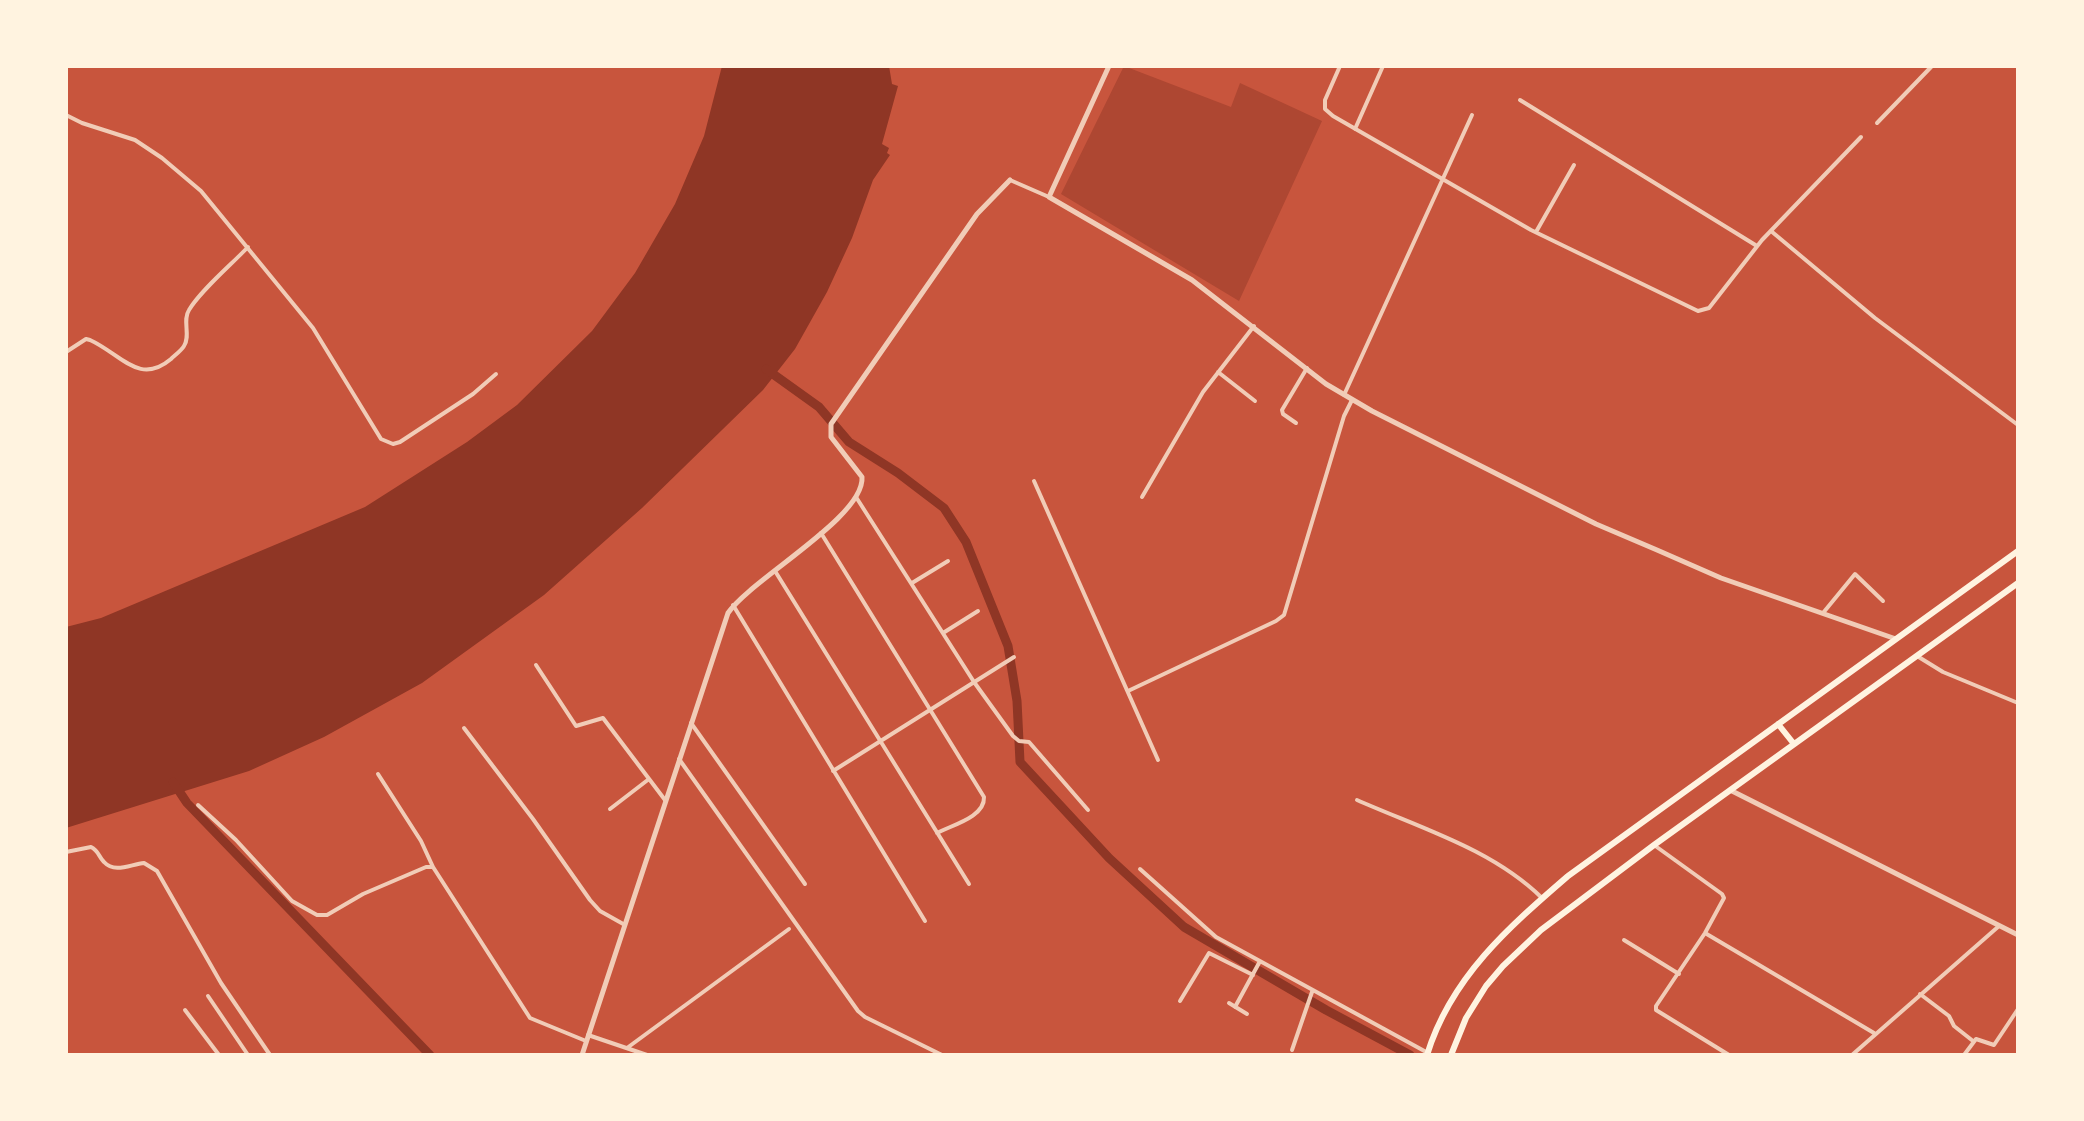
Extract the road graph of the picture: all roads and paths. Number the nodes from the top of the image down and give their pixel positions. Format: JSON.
{"nodes":[{"id":1,"x":1109,"y":66,"type":"edge"},
{"id":2,"x":1340,"y":66,"type":"edge"},
{"id":3,"x":1383,"y":66,"type":"edge"},
{"id":4,"x":1932,"y":66,"type":"edge"},
{"id":5,"x":1520,"y":100,"type":"dead end"},
{"id":6,"x":66,"y":115,"type":"edge"},
{"id":7,"x":1472,"y":115,"type":"dead end"},
{"id":8,"x":1877,"y":123,"type":"dead end"},
{"id":9,"x":1355,"y":129,"type":"junction"},
{"id":10,"x":1861,"y":137,"type":"dead end"},
{"id":11,"x":1574,"y":165,"type":"dead end"},
{"id":12,"x":1442,"y":179,"type":"junction"},
{"id":13,"x":1010,"y":180,"type":"joint"},
{"id":14,"x":1049,"y":197,"type":"junction"},
{"id":15,"x":1771,"y":231,"type":"junction"},
{"id":16,"x":1536,"y":232,"type":"junction"},
{"id":17,"x":1757,"y":246,"type":"junction"},
{"id":18,"x":248,"y":247,"type":"junction"},
{"id":19,"x":1254,"y":326,"type":"junction"},
{"id":20,"x":66,"y":352,"type":"edge"},
{"id":21,"x":1307,"y":368,"type":"junction"},
{"id":22,"x":1218,"y":372,"type":"junction"},
{"id":23,"x":496,"y":374,"type":"dead end"},
{"id":24,"x":1344,"y":395,"type":"junction"},
{"id":25,"x":1352,"y":400,"type":"junction"},
{"id":26,"x":1255,"y":401,"type":"dead end"},
{"id":27,"x":1296,"y":423,"type":"dead end"},
{"id":28,"x":2018,"y":425,"type":"edge"},
{"id":29,"x":1034,"y":481,"type":"dead end"},
{"id":30,"x":856,"y":497,"type":"junction"},
{"id":31,"x":1142,"y":497,"type":"dead end"},
{"id":32,"x":821,"y":533,"type":"junction"},
{"id":33,"x":2018,"y":551,"type":"edge"},
{"id":34,"x":948,"y":561,"type":"dead end"},
{"id":35,"x":775,"y":571,"type":"junction"},
{"id":36,"x":912,"y":583,"type":"junction"},
{"id":37,"x":2018,"y":583,"type":"edge"},
{"id":38,"x":1883,"y":601,"type":"dead end"},
{"id":39,"x":733,"y":605,"type":"junction"},
{"id":40,"x":978,"y":611,"type":"dead end"},
{"id":41,"x":1823,"y":613,"type":"junction"},
{"id":42,"x":943,"y":633,"type":"junction"},
{"id":43,"x":1896,"y":639,"type":"junction"},
{"id":44,"x":1917,"y":656,"type":"junction"},
{"id":45,"x":1014,"y":657,"type":"dead end"},
{"id":46,"x":536,"y":665,"type":"dead end"},
{"id":47,"x":974,"y":682,"type":"junction"},
{"id":48,"x":1128,"y":691,"type":"junction"},
{"id":49,"x":2018,"y":703,"type":"edge"},
{"id":50,"x":929,"y":711,"type":"junction"},
{"id":51,"x":691,"y":723,"type":"junction"},
{"id":52,"x":1778,"y":724,"type":"junction"},
{"id":53,"x":464,"y":728,"type":"dead end"},
{"id":54,"x":880,"y":741,"type":"junction"},
{"id":55,"x":1794,"y":744,"type":"junction"},
{"id":56,"x":679,"y":759,"type":"junction"},
{"id":57,"x":1158,"y":760,"type":"dead end"},
{"id":58,"x":833,"y":771,"type":"junction"},
{"id":59,"x":378,"y":774,"type":"dead end"},
{"id":60,"x":649,"y":778,"type":"junction"},
{"id":61,"x":1732,"y":791,"type":"junction"},
{"id":62,"x":666,"y":800,"type":"junction"},
{"id":63,"x":1357,"y":800,"type":"dead end"},
{"id":64,"x":198,"y":805,"type":"dead end"},
{"id":65,"x":610,"y":809,"type":"dead end"},
{"id":66,"x":1088,"y":810,"type":"dead end"},
{"id":67,"x":937,"y":833,"type":"junction"},
{"id":68,"x":1654,"y":845,"type":"junction"},
{"id":69,"x":66,"y":852,"type":"edge"},
{"id":70,"x":433,"y":867,"type":"junction"},
{"id":71,"x":1140,"y":869,"type":"dead end"},
{"id":72,"x":805,"y":884,"type":"dead end"},
{"id":73,"x":969,"y":884,"type":"dead end"},
{"id":74,"x":1542,"y":898,"type":"junction"},
{"id":75,"x":925,"y":921,"type":"dead end"},
{"id":76,"x":625,"y":925,"type":"junction"},
{"id":77,"x":1999,"y":926,"type":"junction"},
{"id":78,"x":789,"y":929,"type":"dead end"},
{"id":79,"x":1705,"y":933,"type":"junction"},
{"id":80,"x":2018,"y":935,"type":"edge"},
{"id":81,"x":1624,"y":940,"type":"dead end"},
{"id":82,"x":1259,"y":963,"type":"junction"},
{"id":83,"x":1679,"y":974,"type":"junction"},
{"id":84,"x":1253,"y":975,"type":"junction"},
{"id":85,"x":1312,"y":991,"type":"junction"},
{"id":86,"x":1920,"y":994,"type":"junction"},
{"id":87,"x":208,"y":996,"type":"dead end"},
{"id":88,"x":1180,"y":1001,"type":"dead end"},
{"id":89,"x":1229,"y":1003,"type":"dead end"},
{"id":90,"x":1235,"y":1007,"type":"junction"},
{"id":91,"x":2018,"y":1009,"type":"edge"},
{"id":92,"x":185,"y":1010,"type":"dead end"},
{"id":93,"x":1247,"y":1014,"type":"dead end"},
{"id":94,"x":1874,"y":1033,"type":"junction"},
{"id":95,"x":587,"y":1038,"type":"junction"},
{"id":96,"x":1973,"y":1041,"type":"junction"},
{"id":97,"x":627,"y":1048,"type":"junction"},
{"id":98,"x":1292,"y":1050,"type":"dead end"},
{"id":99,"x":1427,"y":1054,"type":"edge"},
{"id":100,"x":219,"y":1055,"type":"edge"},
{"id":101,"x":248,"y":1055,"type":"edge"},
{"id":102,"x":270,"y":1055,"type":"edge"},
{"id":103,"x":582,"y":1055,"type":"edge"},
{"id":104,"x":647,"y":1055,"type":"edge"},
{"id":105,"x":942,"y":1055,"type":"edge"},
{"id":106,"x":1451,"y":1055,"type":"edge"},
{"id":107,"x":1729,"y":1055,"type":"edge"},
{"id":108,"x":1852,"y":1055,"type":"edge"},
{"id":109,"x":1964,"y":1055,"type":"edge"}],
"edges":[{"from":1,"to":14,"type":"street"},
{"from":2,"to":9,"type":"street"},
{"from":3,"to":9,"type":"street"},
{"from":4,"to":8,"type":"street"},
{"from":5,"to":17,"type":"street"},
{"from":6,"to":18,"type":"street"},
{"from":7,"to":12,"type":"street"},
{"from":9,"to":12,"type":"street"},
{"from":10,"to":15,"type":"street"},
{"from":11,"to":16,"type":"street"},
{"from":12,"to":16,"type":"street"},
{"from":12,"to":24,"type":"street"},
{"from":13,"to":14,"type":"street"},
{"from":13,"to":30,"type":"street"},
{"from":14,"to":19,"type":"street"},
{"from":15,"to":17,"type":"street"},
{"from":15,"to":28,"type":"street"},
{"from":16,"to":17,"type":"street"},
{"from":18,"to":20,"type":"street"},
{"from":18,"to":23,"type":"street"},
{"from":19,"to":21,"type":"street"},
{"from":19,"to":22,"type":"street"},
{"from":21,"to":24,"type":"street"},
{"from":21,"to":27,"type":"street"},
{"from":22,"to":26,"type":"street"},
{"from":22,"to":31,"type":"street"},
{"from":24,"to":25,"type":"street"},
{"from":25,"to":41,"type":"street"},
{"from":25,"to":48,"type":"street"},
{"from":29,"to":48,"type":"street"},
{"from":30,"to":32,"type":"street"},
{"from":30,"to":36,"type":"street"},
{"from":32,"to":35,"type":"street"},
{"from":32,"to":50,"type":"street"},
{"from":33,"to":43,"type":"main road"},
{"from":34,"to":36,"type":"street"},
{"from":35,"to":39,"type":"street"},
{"from":35,"to":54,"type":"street"},
{"from":36,"to":42,"type":"street"},
{"from":37,"to":44,"type":"main road"},
{"from":38,"to":41,"type":"street"},
{"from":39,"to":51,"type":"street"},
{"from":39,"to":58,"type":"street"},
{"from":40,"to":42,"type":"street"},
{"from":41,"to":43,"type":"street"},
{"from":42,"to":47,"type":"street"},
{"from":43,"to":52,"type":"main road"},
{"from":44,"to":49,"type":"street"},
{"from":44,"to":55,"type":"main road"},
{"from":45,"to":47,"type":"street"},
{"from":46,"to":60,"type":"street"},
{"from":47,"to":50,"type":"street"},
{"from":47,"to":66,"type":"street"},
{"from":48,"to":57,"type":"street"},
{"from":50,"to":54,"type":"street"},
{"from":50,"to":67,"type":"street"},
{"from":51,"to":56,"type":"street"},
{"from":51,"to":72,"type":"street"},
{"from":52,"to":55,"type":"main road"},
{"from":52,"to":74,"type":"main road"},
{"from":53,"to":76,"type":"street"},
{"from":54,"to":58,"type":"street"},
{"from":54,"to":67,"type":"street"},
{"from":55,"to":61,"type":"main road"},
{"from":56,"to":62,"type":"street"},
{"from":56,"to":105,"type":"street"},
{"from":58,"to":75,"type":"street"},
{"from":59,"to":70,"type":"street"},
{"from":60,"to":62,"type":"street"},
{"from":60,"to":65,"type":"street"},
{"from":61,"to":68,"type":"main road"},
{"from":61,"to":77,"type":"street"},
{"from":62,"to":76,"type":"street"},
{"from":63,"to":74,"type":"street"},
{"from":64,"to":70,"type":"street"},
{"from":67,"to":73,"type":"street"},
{"from":68,"to":79,"type":"street"},
{"from":68,"to":106,"type":"main road"},
{"from":69,"to":102,"type":"street"},
{"from":70,"to":95,"type":"street"},
{"from":71,"to":82,"type":"street"},
{"from":74,"to":99,"type":"main road"},
{"from":76,"to":95,"type":"street"},
{"from":77,"to":80,"type":"street"},
{"from":77,"to":86,"type":"street"},
{"from":78,"to":97,"type":"street"},
{"from":79,"to":83,"type":"street"},
{"from":79,"to":94,"type":"street"},
{"from":81,"to":83,"type":"street"},
{"from":82,"to":84,"type":"street"},
{"from":82,"to":85,"type":"street"},
{"from":83,"to":107,"type":"street"},
{"from":84,"to":88,"type":"street"},
{"from":84,"to":90,"type":"street"},
{"from":85,"to":98,"type":"street"},
{"from":85,"to":99,"type":"street"},
{"from":86,"to":94,"type":"street"},
{"from":86,"to":96,"type":"street"},
{"from":87,"to":101,"type":"street"},
{"from":89,"to":90,"type":"street"},
{"from":90,"to":93,"type":"street"},
{"from":91,"to":96,"type":"street"},
{"from":92,"to":100,"type":"street"},
{"from":94,"to":108,"type":"street"},
{"from":95,"to":97,"type":"street"},
{"from":95,"to":103,"type":"street"},
{"from":96,"to":109,"type":"street"},
{"from":97,"to":104,"type":"street"}]}
